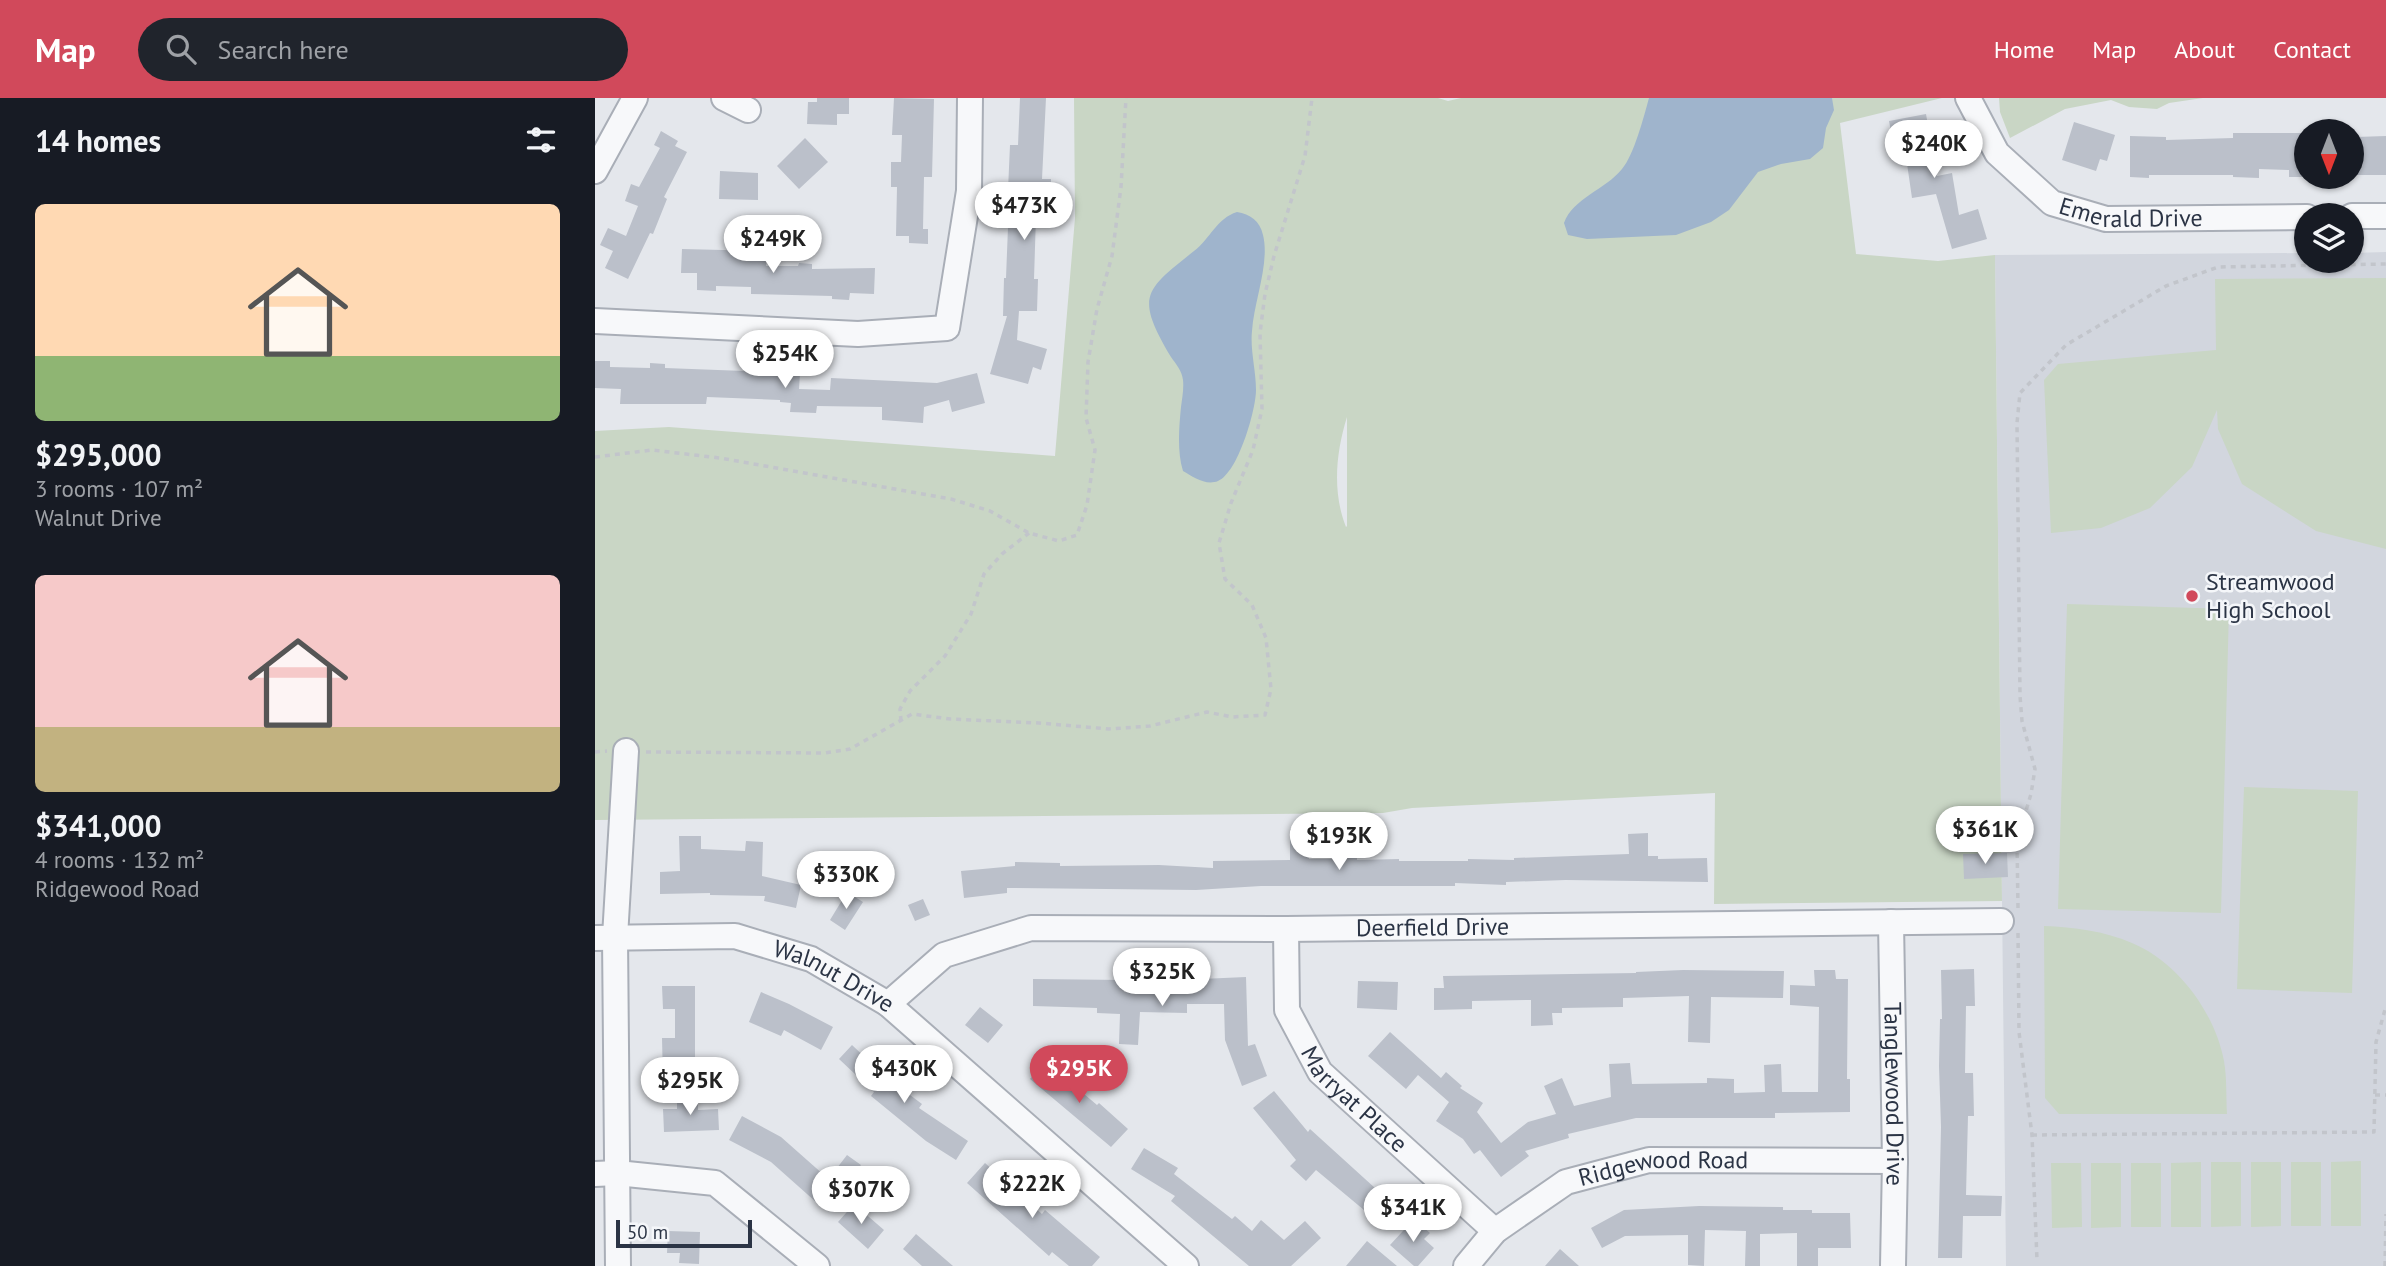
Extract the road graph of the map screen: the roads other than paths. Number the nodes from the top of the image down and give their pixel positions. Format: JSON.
{"nodes":[{"id":1,"x":635,"y":98,"type":"edge"},
{"id":2,"x":724,"y":98,"type":"edge"},
{"id":3,"x":970,"y":98,"type":"edge"},
{"id":4,"x":1968,"y":98,"type":"edge"},
{"id":5,"x":748,"y":110,"type":"dead end"},
{"id":6,"x":595,"y":171,"type":"edge"},
{"id":7,"x":2364,"y":216,"type":"edge"},
{"id":8,"x":2386,"y":216,"type":"edge"},
{"id":9,"x":2294,"y":217,"type":"edge"},
{"id":10,"x":595,"y":321,"type":"edge"},
{"id":11,"x":627,"y":751,"type":"road end"},
{"id":12,"x":2001,"y":921,"type":"dead end"},
{"id":13,"x":1891,"y":922,"type":"junction"},
{"id":14,"x":1286,"y":929,"type":"junction"},
{"id":15,"x":605,"y":938,"type":"edge"},
{"id":16,"x":887,"y":1004,"type":"junction"},
{"id":17,"x":1895,"y":1161,"type":"junction"},
{"id":18,"x":606,"y":1174,"type":"edge"},
{"id":19,"x":1495,"y":1231,"type":"junction"},
{"id":20,"x":618,"y":1266,"type":"edge"},
{"id":21,"x":817,"y":1266,"type":"edge"},
{"id":22,"x":1186,"y":1266,"type":"edge"},
{"id":23,"x":1466,"y":1266,"type":"edge"},
{"id":24,"x":1893,"y":1266,"type":"edge"}],
"edges":[{"from":1,"to":6,"type":"street"},
{"from":2,"to":5,"type":"street"},
{"from":3,"to":10,"type":"street"},
{"from":4,"to":9,"type":"street","name":"Emerald Drive"},
{"from":7,"to":8,"type":"street"},
{"from":11,"to":15,"type":"street"},
{"from":12,"to":13,"type":"street","name":"Deerfield Drive"},
{"from":13,"to":14,"type":"street","name":"Deerfield Drive"},
{"from":13,"to":17,"type":"street","name":"Tanglewood Drive"},
{"from":14,"to":16,"type":"street","name":"Deerfield Drive"},
{"from":14,"to":19,"type":"street","name":"Marryat Place"},
{"from":15,"to":16,"type":"street","name":"Walnut Drive"},
{"from":15,"to":18,"type":"street"},
{"from":16,"to":22,"type":"street","name":"Walnut Drive"},
{"from":17,"to":19,"type":"street","name":"Ridgewood Road"},
{"from":17,"to":24,"type":"street","name":"Tanglewood Drive"},
{"from":18,"to":20,"type":"street"},
{"from":18,"to":21,"type":"street"},
{"from":19,"to":23,"type":"street","name":"Ridgewood Road"}]}
